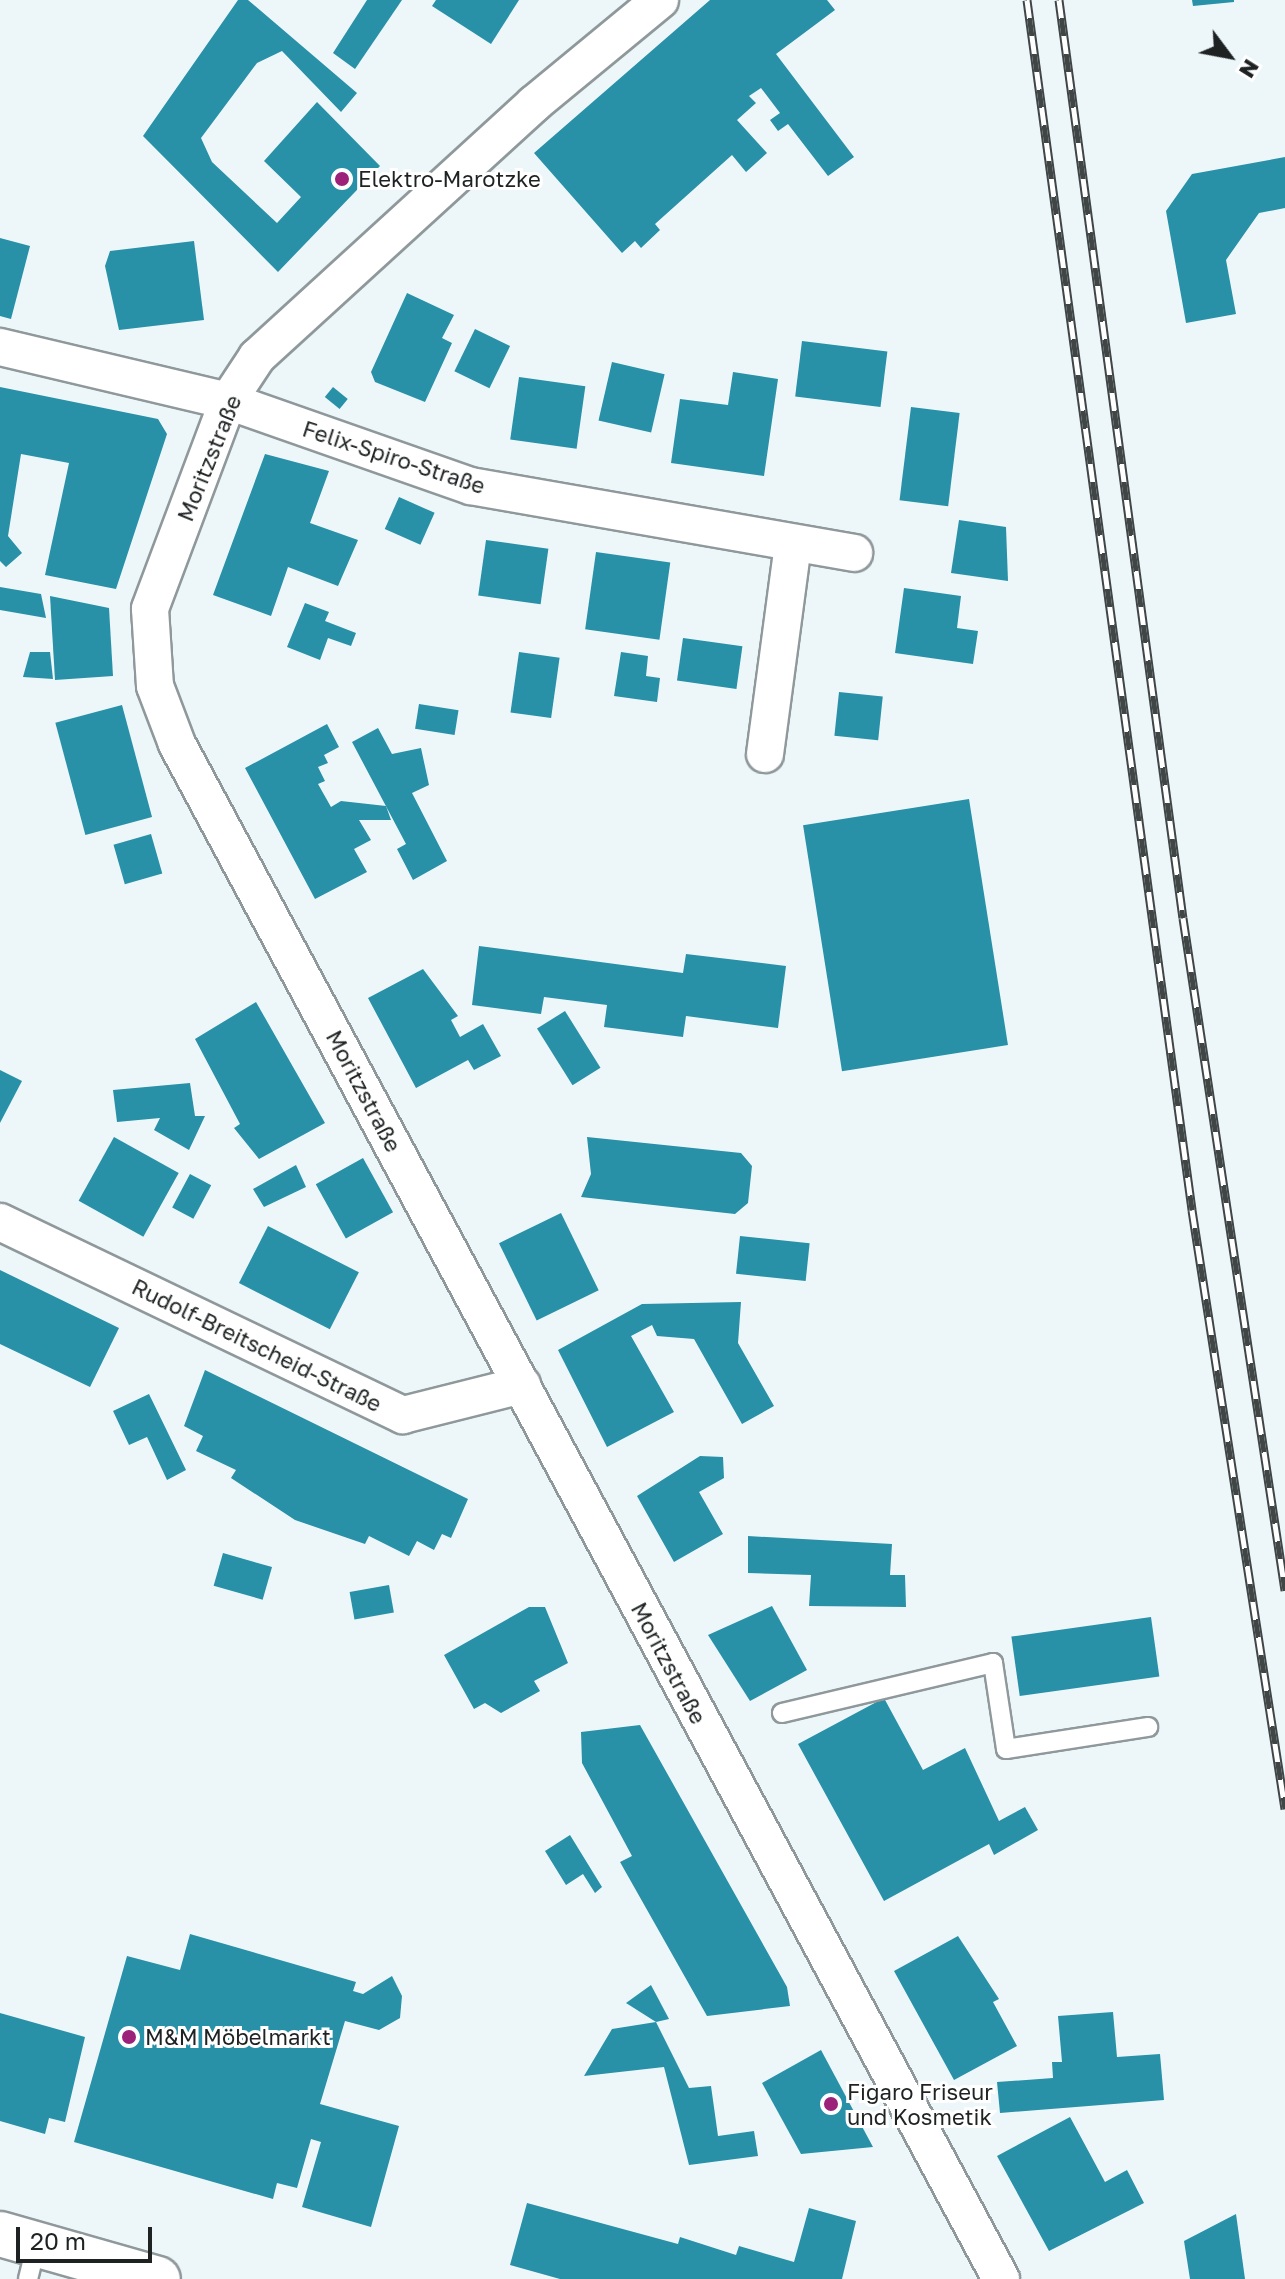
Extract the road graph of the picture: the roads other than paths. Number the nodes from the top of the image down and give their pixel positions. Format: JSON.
{"nodes":[{"id":1,"x":660,"y":0,"type":"edge"},
{"id":2,"x":0,"y":347,"type":"edge"},
{"id":3,"x":228,"y":401,"type":"junction"},
{"id":4,"x":793,"y":544,"type":"junction"},
{"id":5,"x":854,"y":553,"type":"dead end"},
{"id":6,"x":765,"y":754,"type":"dead end"},
{"id":7,"x":0,"y":1222,"type":"edge"},
{"id":8,"x":522,"y":1385,"type":"junction"},
{"id":9,"x":782,"y":1713,"type":"dead end"},
{"id":10,"x":1148,"y":1727,"type":"dead end"},
{"id":11,"x":22,"y":2252,"type":"edge"},
{"id":12,"x":158,"y":2279,"type":"edge"},
{"id":13,"x":1001,"y":2279,"type":"edge"}],
"edges":[{"from":1,"to":3,"type":"street","name":"Moritzstraße"},
{"from":2,"to":3,"type":"street","name":"Felix-Spiro-Straße"},
{"from":3,"to":4,"type":"street","name":"Felix-Spiro-Straße"},
{"from":3,"to":8,"type":"street","name":"Moritzstraße"},
{"from":4,"to":5,"type":"street","name":"Felix-Spiro-Straße"},
{"from":4,"to":6,"type":"street"},
{"from":7,"to":8,"type":"street","name":"Rudolf-Breitscheid-Straße"},
{"from":8,"to":13,"type":"street","name":"Moritzstraße"},
{"from":9,"to":10,"type":"lane"},
{"from":11,"to":12,"type":"main road"}]}
